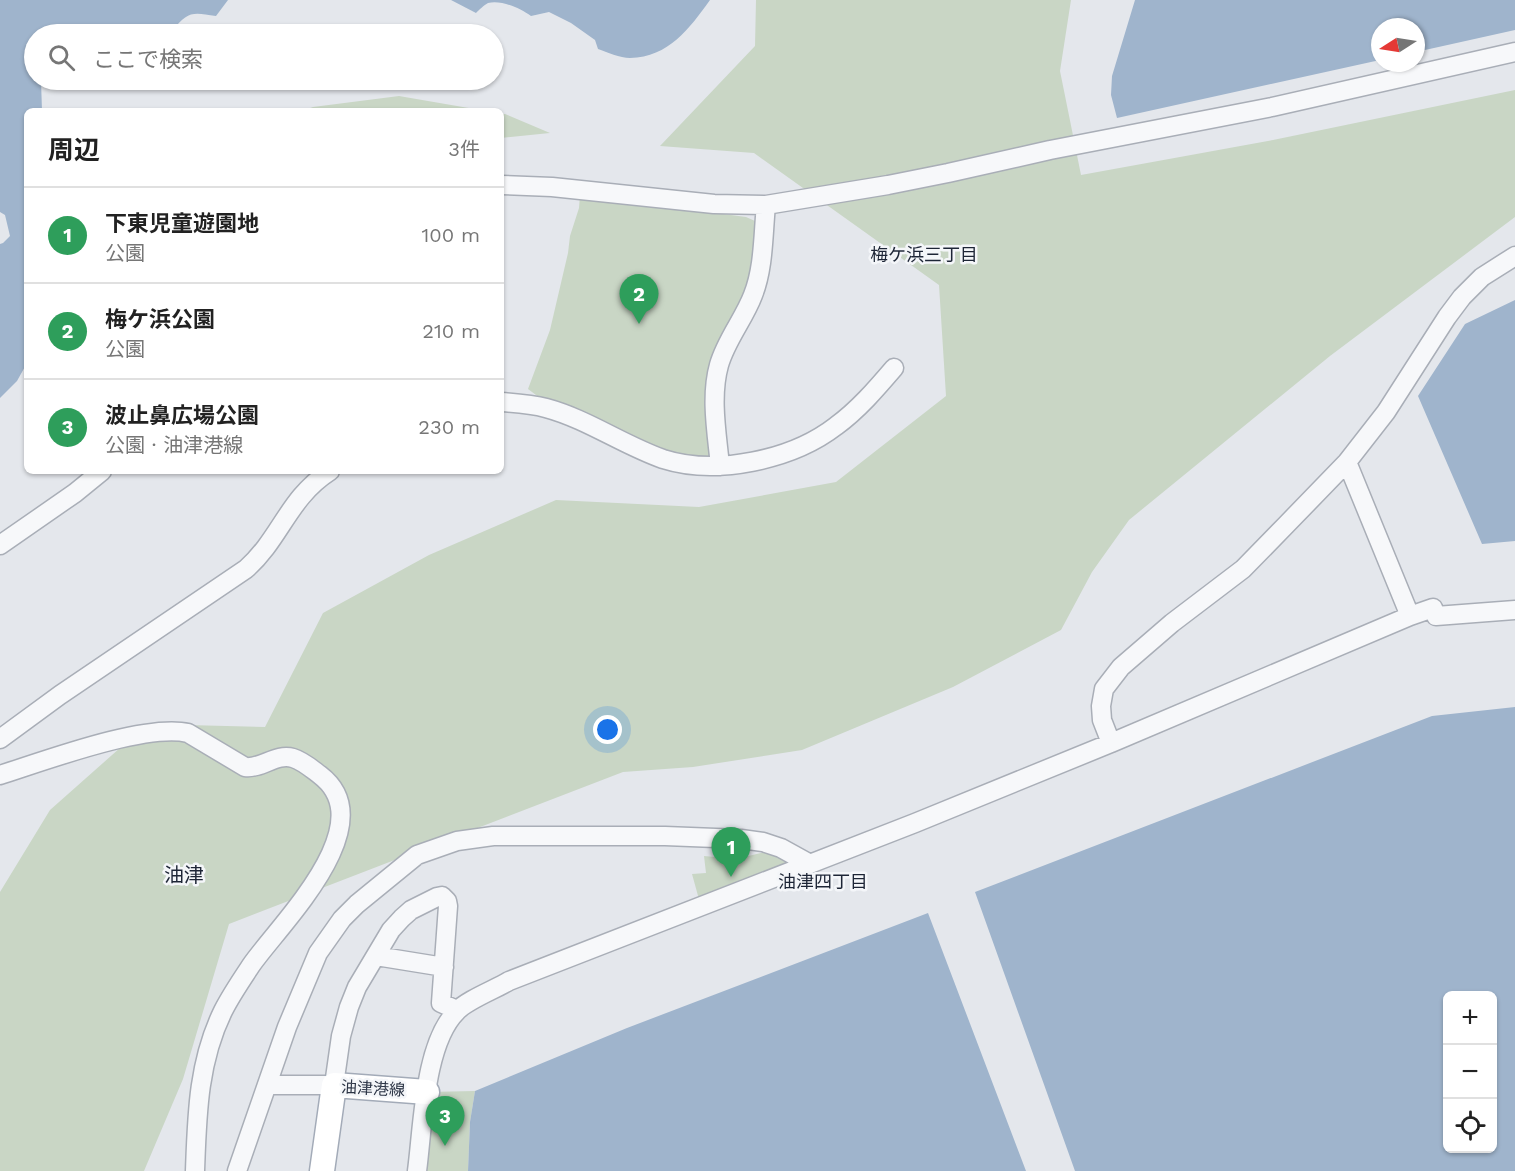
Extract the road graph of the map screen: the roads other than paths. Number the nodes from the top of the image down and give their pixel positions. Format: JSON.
{"nodes":[{"id":1,"x":1515,"y":52,"type":"edge"},
{"id":2,"x":504,"y":185,"type":"edge"},
{"id":3,"x":766,"y":204,"type":"junction"},
{"id":4,"x":1515,"y":256,"type":"edge"},
{"id":5,"x":894,"y":368,"type":"dead end"},
{"id":6,"x":504,"y":402,"type":"edge"},
{"id":7,"x":1347,"y":462,"type":"junction"},
{"id":8,"x":720,"y":466,"type":"junction"},
{"id":9,"x":98,"y":474,"type":"edge"},
{"id":10,"x":325,"y":474,"type":"edge"},
{"id":11,"x":0,"y":545,"type":"edge"},
{"id":12,"x":1515,"y":610,"type":"edge"},
{"id":13,"x":1410,"y":616,"type":"junction"},
{"id":14,"x":0,"y":739,"type":"edge"},
{"id":15,"x":1111,"y":743,"type":"junction"},
{"id":16,"x":0,"y":775,"type":"edge"},
{"id":17,"x":810,"y":864,"type":"junction"},
{"id":18,"x":376,"y":956,"type":"junction"},
{"id":19,"x":444,"y":967,"type":"junction"},
{"id":20,"x":457,"y":1010,"type":"junction"},
{"id":21,"x":268,"y":1085,"type":"junction"},
{"id":22,"x":334,"y":1085,"type":"junction"},
{"id":23,"x":427,"y":1092,"type":"junction"},
{"id":24,"x":195,"y":1171,"type":"edge"},
{"id":25,"x":237,"y":1171,"type":"edge"},
{"id":26,"x":322,"y":1171,"type":"edge"},
{"id":27,"x":417,"y":1171,"type":"edge"}],
"edges":[{"from":1,"to":3,"type":"street"},
{"from":2,"to":3,"type":"street"},
{"from":3,"to":8,"type":"street"},
{"from":4,"to":7,"type":"street"},
{"from":5,"to":8,"type":"street"},
{"from":6,"to":8,"type":"street"},
{"from":7,"to":13,"type":"street"},
{"from":7,"to":15,"type":"street"},
{"from":9,"to":11,"type":"street"},
{"from":10,"to":14,"type":"street"},
{"from":12,"to":13,"type":"street"},
{"from":13,"to":15,"type":"street"},
{"from":15,"to":17,"type":"street"},
{"from":16,"to":24,"type":"street"},
{"from":17,"to":20,"type":"street"},
{"from":17,"to":21,"type":"street"},
{"from":18,"to":19,"type":"street"},
{"from":18,"to":19,"type":"street"},
{"from":18,"to":22,"type":"street"},
{"from":19,"to":20,"type":"street"},
{"from":20,"to":23,"type":"street"},
{"from":21,"to":22,"type":"street"},
{"from":21,"to":25,"type":"street"},
{"from":22,"to":23,"type":"main road","name":"油津港線"},
{"from":22,"to":26,"type":"main road","name":"油津港線"},
{"from":23,"to":27,"type":"street"}]}
